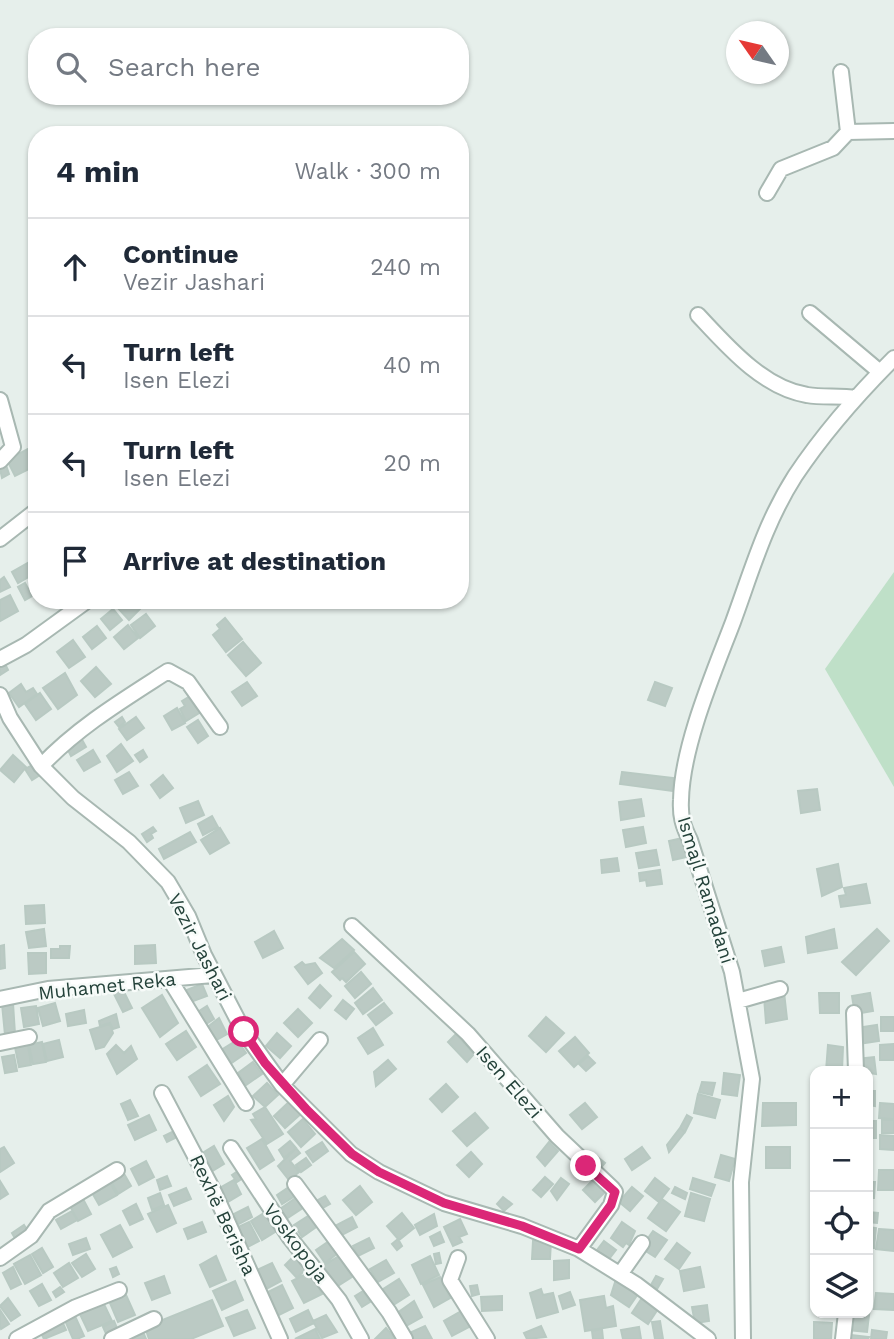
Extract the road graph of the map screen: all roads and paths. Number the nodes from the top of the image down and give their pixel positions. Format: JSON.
{"nodes":[{"id":1,"x":841,"y":72,"type":"dead end"},
{"id":2,"x":894,"y":131,"type":"edge"},
{"id":3,"x":848,"y":132,"type":"junction"},
{"id":4,"x":768,"y":193,"type":"dead end"},
{"id":5,"x":810,"y":313,"type":"dead end"},
{"id":6,"x":698,"y":315,"type":"dead end"},
{"id":7,"x":894,"y":358,"type":"edge"},
{"id":8,"x":880,"y":372,"type":"junction"},
{"id":9,"x":856,"y":398,"type":"junction"},
{"id":10,"x":0,"y":400,"type":"edge"},
{"id":11,"x":0,"y":461,"type":"edge"},
{"id":12,"x":28,"y":517,"type":"edge"},
{"id":13,"x":0,"y":540,"type":"edge"},
{"id":14,"x":76,"y":609,"type":"edge"},
{"id":15,"x":0,"y":659,"type":"edge"},
{"id":16,"x":0,"y":695,"type":"edge"},
{"id":17,"x":220,"y":727,"type":"dead end"},
{"id":18,"x":41,"y":766,"type":"junction"},
{"id":19,"x":352,"y":926,"type":"dead end"},
{"id":20,"x":214,"y":975,"type":"junction"},
{"id":21,"x":170,"y":980,"type":"junction"},
{"id":22,"x":780,"y":989,"type":"dead end"},
{"id":23,"x":0,"y":999,"type":"edge"},
{"id":24,"x":738,"y":1001,"type":"junction"},
{"id":25,"x":854,"y":1013,"type":"dead end"},
{"id":26,"x":29,"y":1037,"type":"dead end"},
{"id":27,"x":320,"y":1040,"type":"dead end"},
{"id":28,"x":0,"y":1043,"type":"edge"},
{"id":29,"x":856,"y":1066,"type":"edge"},
{"id":30,"x":282,"y":1084,"type":"junction"},
{"id":31,"x":162,"y":1093,"type":"dead end"},
{"id":32,"x":246,"y":1103,"type":"dead end"},
{"id":33,"x":231,"y":1148,"type":"dead end"},
{"id":34,"x":117,"y":1170,"type":"dead end"},
{"id":35,"x":295,"y":1184,"type":"dead end"},
{"id":36,"x":642,"y":1243,"type":"dead end"},
{"id":37,"x":579,"y":1249,"type":"junction"},
{"id":38,"x":0,"y":1258,"type":"edge"},
{"id":39,"x":458,"y":1258,"type":"dead end"},
{"id":40,"x":621,"y":1273,"type":"junction"},
{"id":41,"x":119,"y":1290,"type":"dead end"},
{"id":42,"x":845,"y":1318,"type":"edge"},
{"id":43,"x":154,"y":1319,"type":"dead end"},
{"id":44,"x":17,"y":1339,"type":"edge"},
{"id":45,"x":112,"y":1339,"type":"edge"},
{"id":46,"x":280,"y":1339,"type":"edge"},
{"id":47,"x":361,"y":1339,"type":"edge"},
{"id":48,"x":405,"y":1339,"type":"edge"},
{"id":49,"x":487,"y":1339,"type":"edge"},
{"id":50,"x":708,"y":1339,"type":"edge"},
{"id":51,"x":743,"y":1339,"type":"edge"},
{"id":52,"x":843,"y":1339,"type":"edge"}],
"edges":[{"from":1,"to":3,"type":"street"},
{"from":2,"to":3,"type":"street"},
{"from":3,"to":4,"type":"street"},
{"from":5,"to":8,"type":"street"},
{"from":6,"to":9,"type":"street"},
{"from":7,"to":8,"type":"street","name":"Ismajl Ramadani"},
{"from":8,"to":9,"type":"street","name":"Ismajl Ramadani"},
{"from":9,"to":24,"type":"street","name":"Ismajl Ramadani"},
{"from":10,"to":11,"type":"street"},
{"from":12,"to":13,"type":"street"},
{"from":14,"to":15,"type":"street"},
{"from":16,"to":18,"type":"street","name":"Vezir Jashari"},
{"from":17,"to":18,"type":"street"},
{"from":18,"to":20,"type":"street","name":"Vezir Jashari"},
{"from":19,"to":37,"type":"street","name":"Isen Elezi"},
{"from":20,"to":21,"type":"street","name":"Muhamet Reka"},
{"from":20,"to":30,"type":"street","name":"Vezir Jashari"},
{"from":21,"to":23,"type":"street","name":"Muhamet Reka"},
{"from":21,"to":32,"type":"street"},
{"from":22,"to":24,"type":"street"},
{"from":24,"to":51,"type":"street","name":"Ismajl Ramadani"},
{"from":25,"to":29,"type":"street"},
{"from":26,"to":28,"type":"street"},
{"from":27,"to":30,"type":"street"},
{"from":30,"to":37,"type":"street","name":"Vezir Jashari"},
{"from":31,"to":46,"type":"street","name":"Rexhë Berisha"},
{"from":33,"to":47,"type":"street","name":"Voskopoja"},
{"from":34,"to":38,"type":"street"},
{"from":35,"to":48,"type":"street"},
{"from":36,"to":40,"type":"street"},
{"from":37,"to":40,"type":"street","name":"Vezir Jashari"},
{"from":39,"to":49,"type":"street"},
{"from":40,"to":50,"type":"street","name":"Vezir Jashari"},
{"from":41,"to":44,"type":"street"},
{"from":42,"to":52,"type":"street"},
{"from":43,"to":45,"type":"street"}]}
